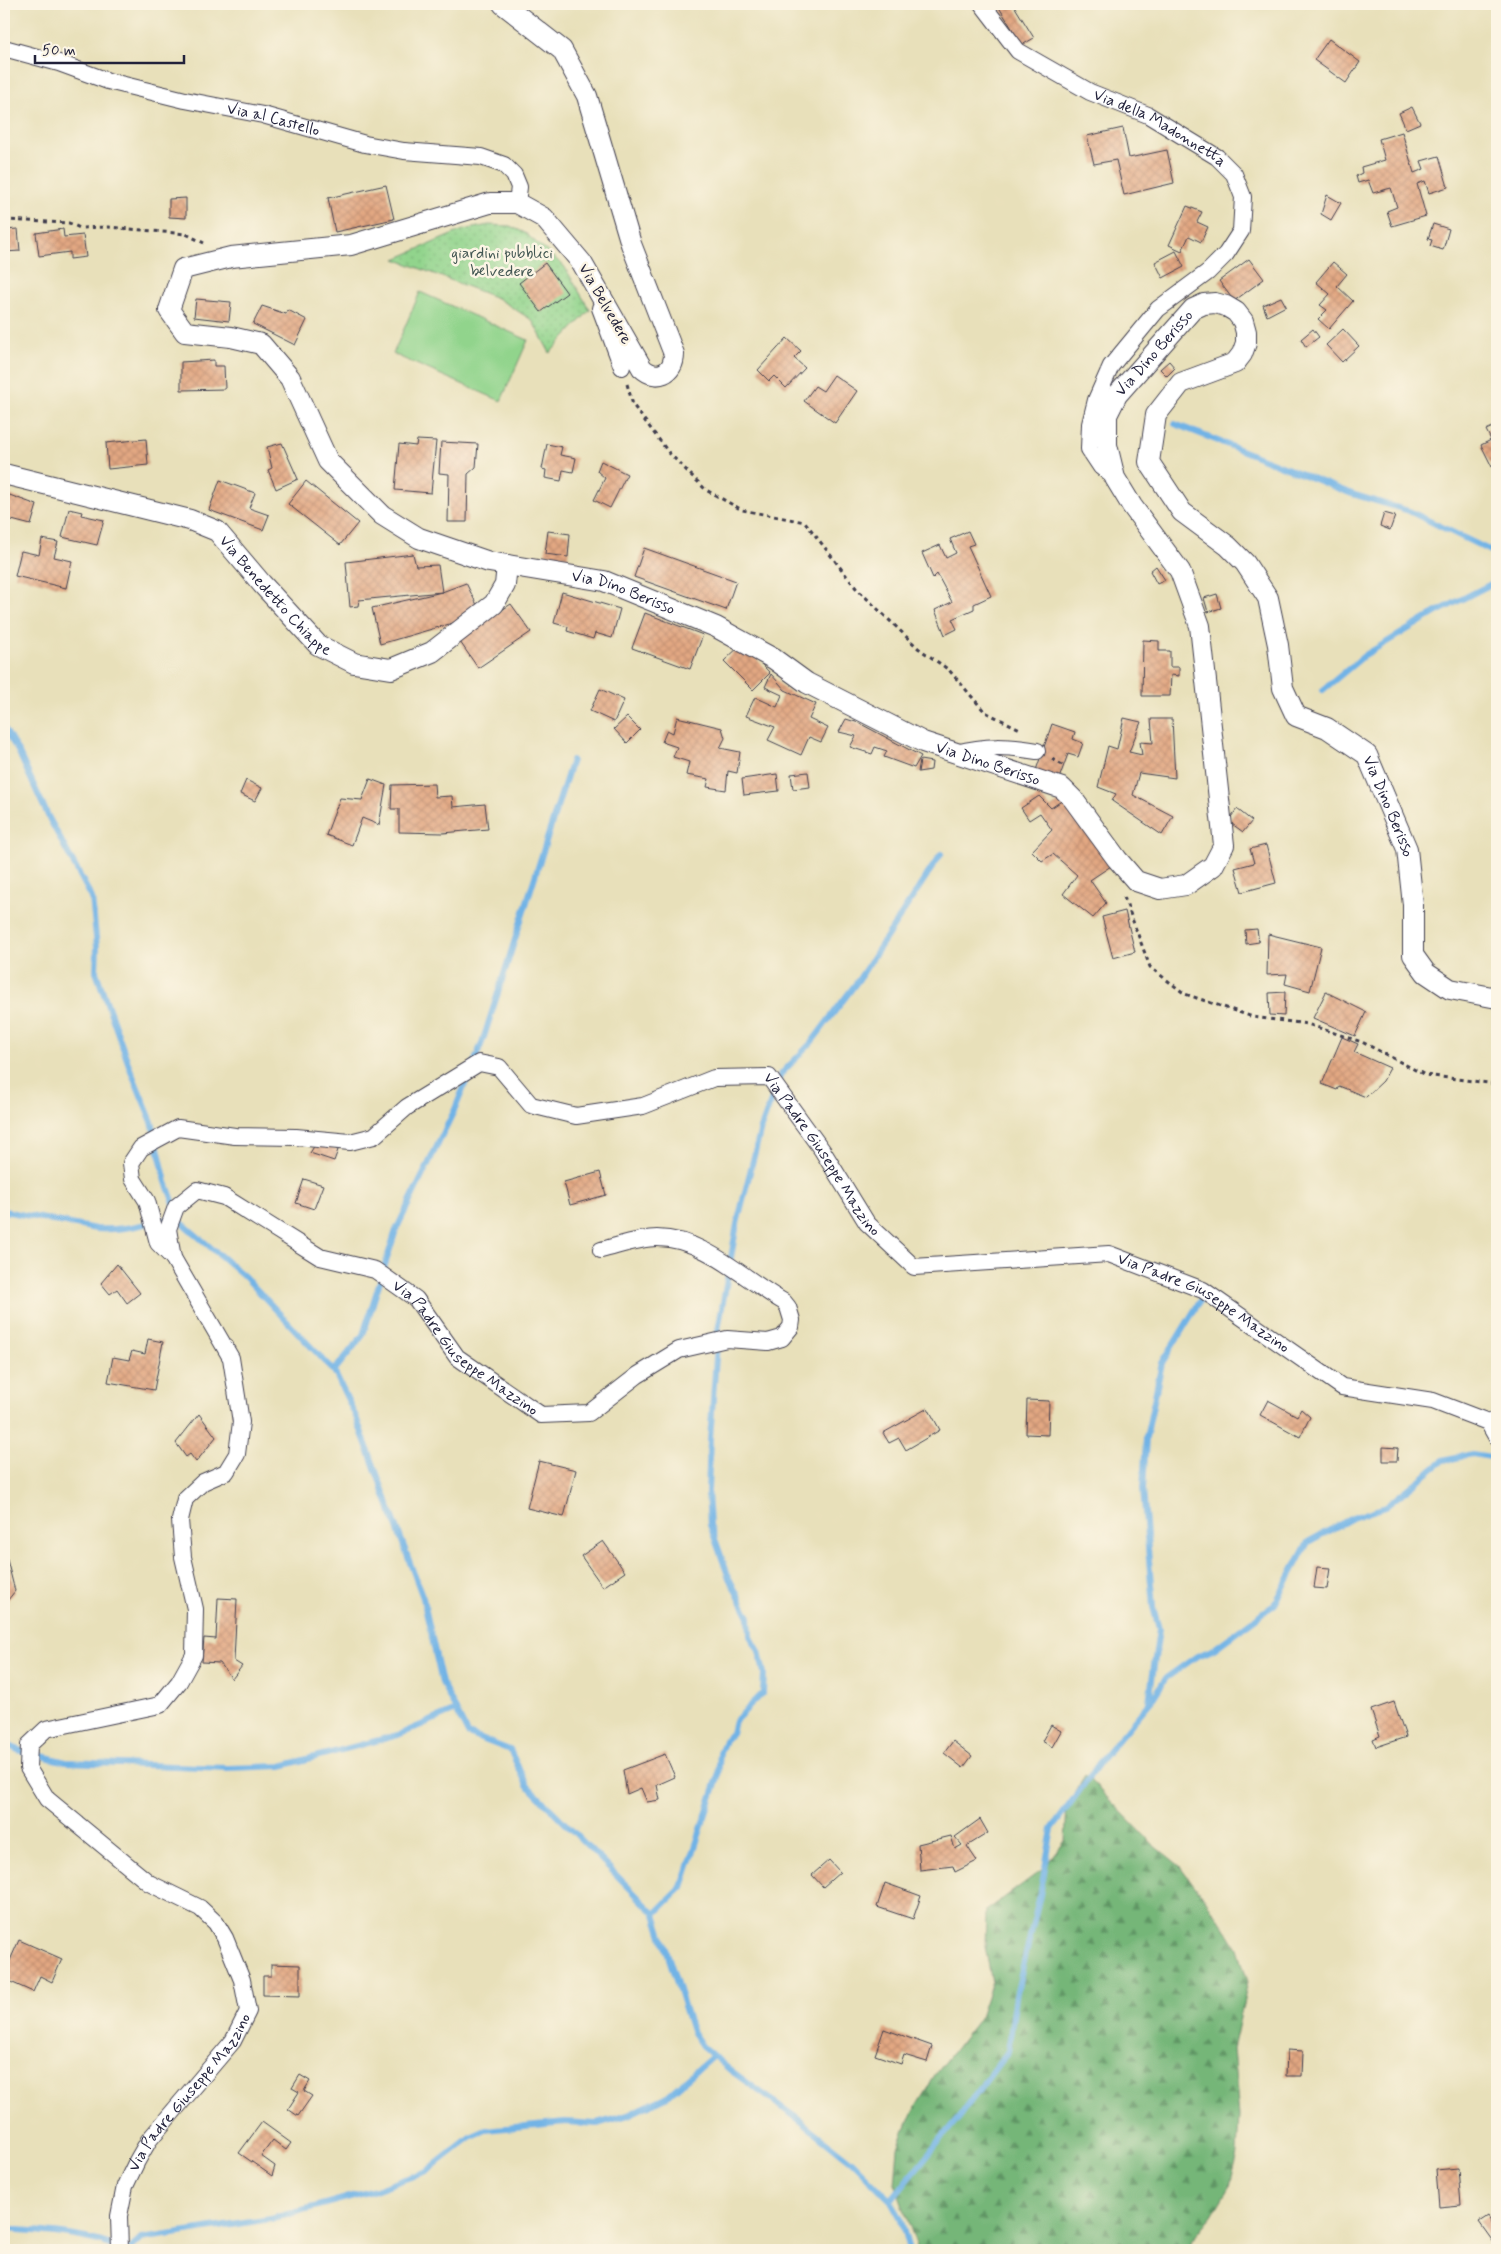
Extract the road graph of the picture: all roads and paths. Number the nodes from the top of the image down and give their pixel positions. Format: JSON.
{"nodes":[{"id":1,"x":503,"y":4,"type":"edge"},
{"id":2,"x":982,"y":4,"type":"edge"},
{"id":3,"x":4,"y":48,"type":"edge"},
{"id":4,"x":517,"y":203,"type":"junction"},
{"id":5,"x":4,"y":220,"type":"edge"},
{"id":6,"x":231,"y":257,"type":"junction"},
{"id":7,"x":582,"y":263,"type":"junction"},
{"id":8,"x":169,"y":310,"type":"joint"},
{"id":9,"x":622,"y":366,"type":"joint"},
{"id":10,"x":4,"y":474,"type":"edge"},
{"id":11,"x":1115,"y":478,"type":"junction"},
{"id":12,"x":507,"y":565,"type":"junction"},
{"id":13,"x":1037,"y":751,"type":"junction"},
{"id":14,"x":956,"y":753,"type":"junction"},
{"id":15,"x":1068,"y":768,"type":"dead end"},
{"id":16,"x":1123,"y":895,"type":"dead end"},
{"id":17,"x":1497,"y":998,"type":"edge"},
{"id":18,"x":1497,"y":1084,"type":"edge"},
{"id":19,"x":601,"y":1250,"type":"dead end"},
{"id":20,"x":173,"y":1258,"type":"junction"},
{"id":21,"x":1497,"y":1438,"type":"edge"},
{"id":22,"x":120,"y":2250,"type":"edge"}],
"edges":[{"from":1,"to":7,"type":"street","name":"Via Belvedere"},
{"from":2,"to":11,"type":"street","name":"Via della Madonnetta"},
{"from":3,"to":4,"type":"street","name":"Via al Castello"},
{"from":4,"to":6,"type":"street","name":"Via Belvedere"},
{"from":4,"to":7,"type":"street","name":"Via Belvedere"},
{"from":5,"to":6,"type":"path"},
{"from":6,"to":8,"type":"street","name":"Via Belvedere"},
{"from":7,"to":9,"type":"street"},
{"from":8,"to":12,"type":"street","name":"Via Dino Berisso"},
{"from":9,"to":13,"type":"path"},
{"from":10,"to":12,"type":"street","name":"Via Benedetto Chiappe"},
{"from":11,"to":14,"type":"street","name":"Via Dino Berisso"},
{"from":11,"to":17,"type":"street","name":"Via Dino Berisso"},
{"from":12,"to":14,"type":"street","name":"Via Dino Berisso"},
{"from":13,"to":14,"type":"street"},
{"from":13,"to":15,"type":"path"},
{"from":16,"to":18,"type":"path"},
{"from":19,"to":20,"type":"street","name":"Via Padre Giuseppe Mazzino"},
{"from":20,"to":21,"type":"street","name":"Via Padre Giuseppe Mazzino"},
{"from":20,"to":22,"type":"street","name":"Via Padre Giuseppe Mazzino"}]}
